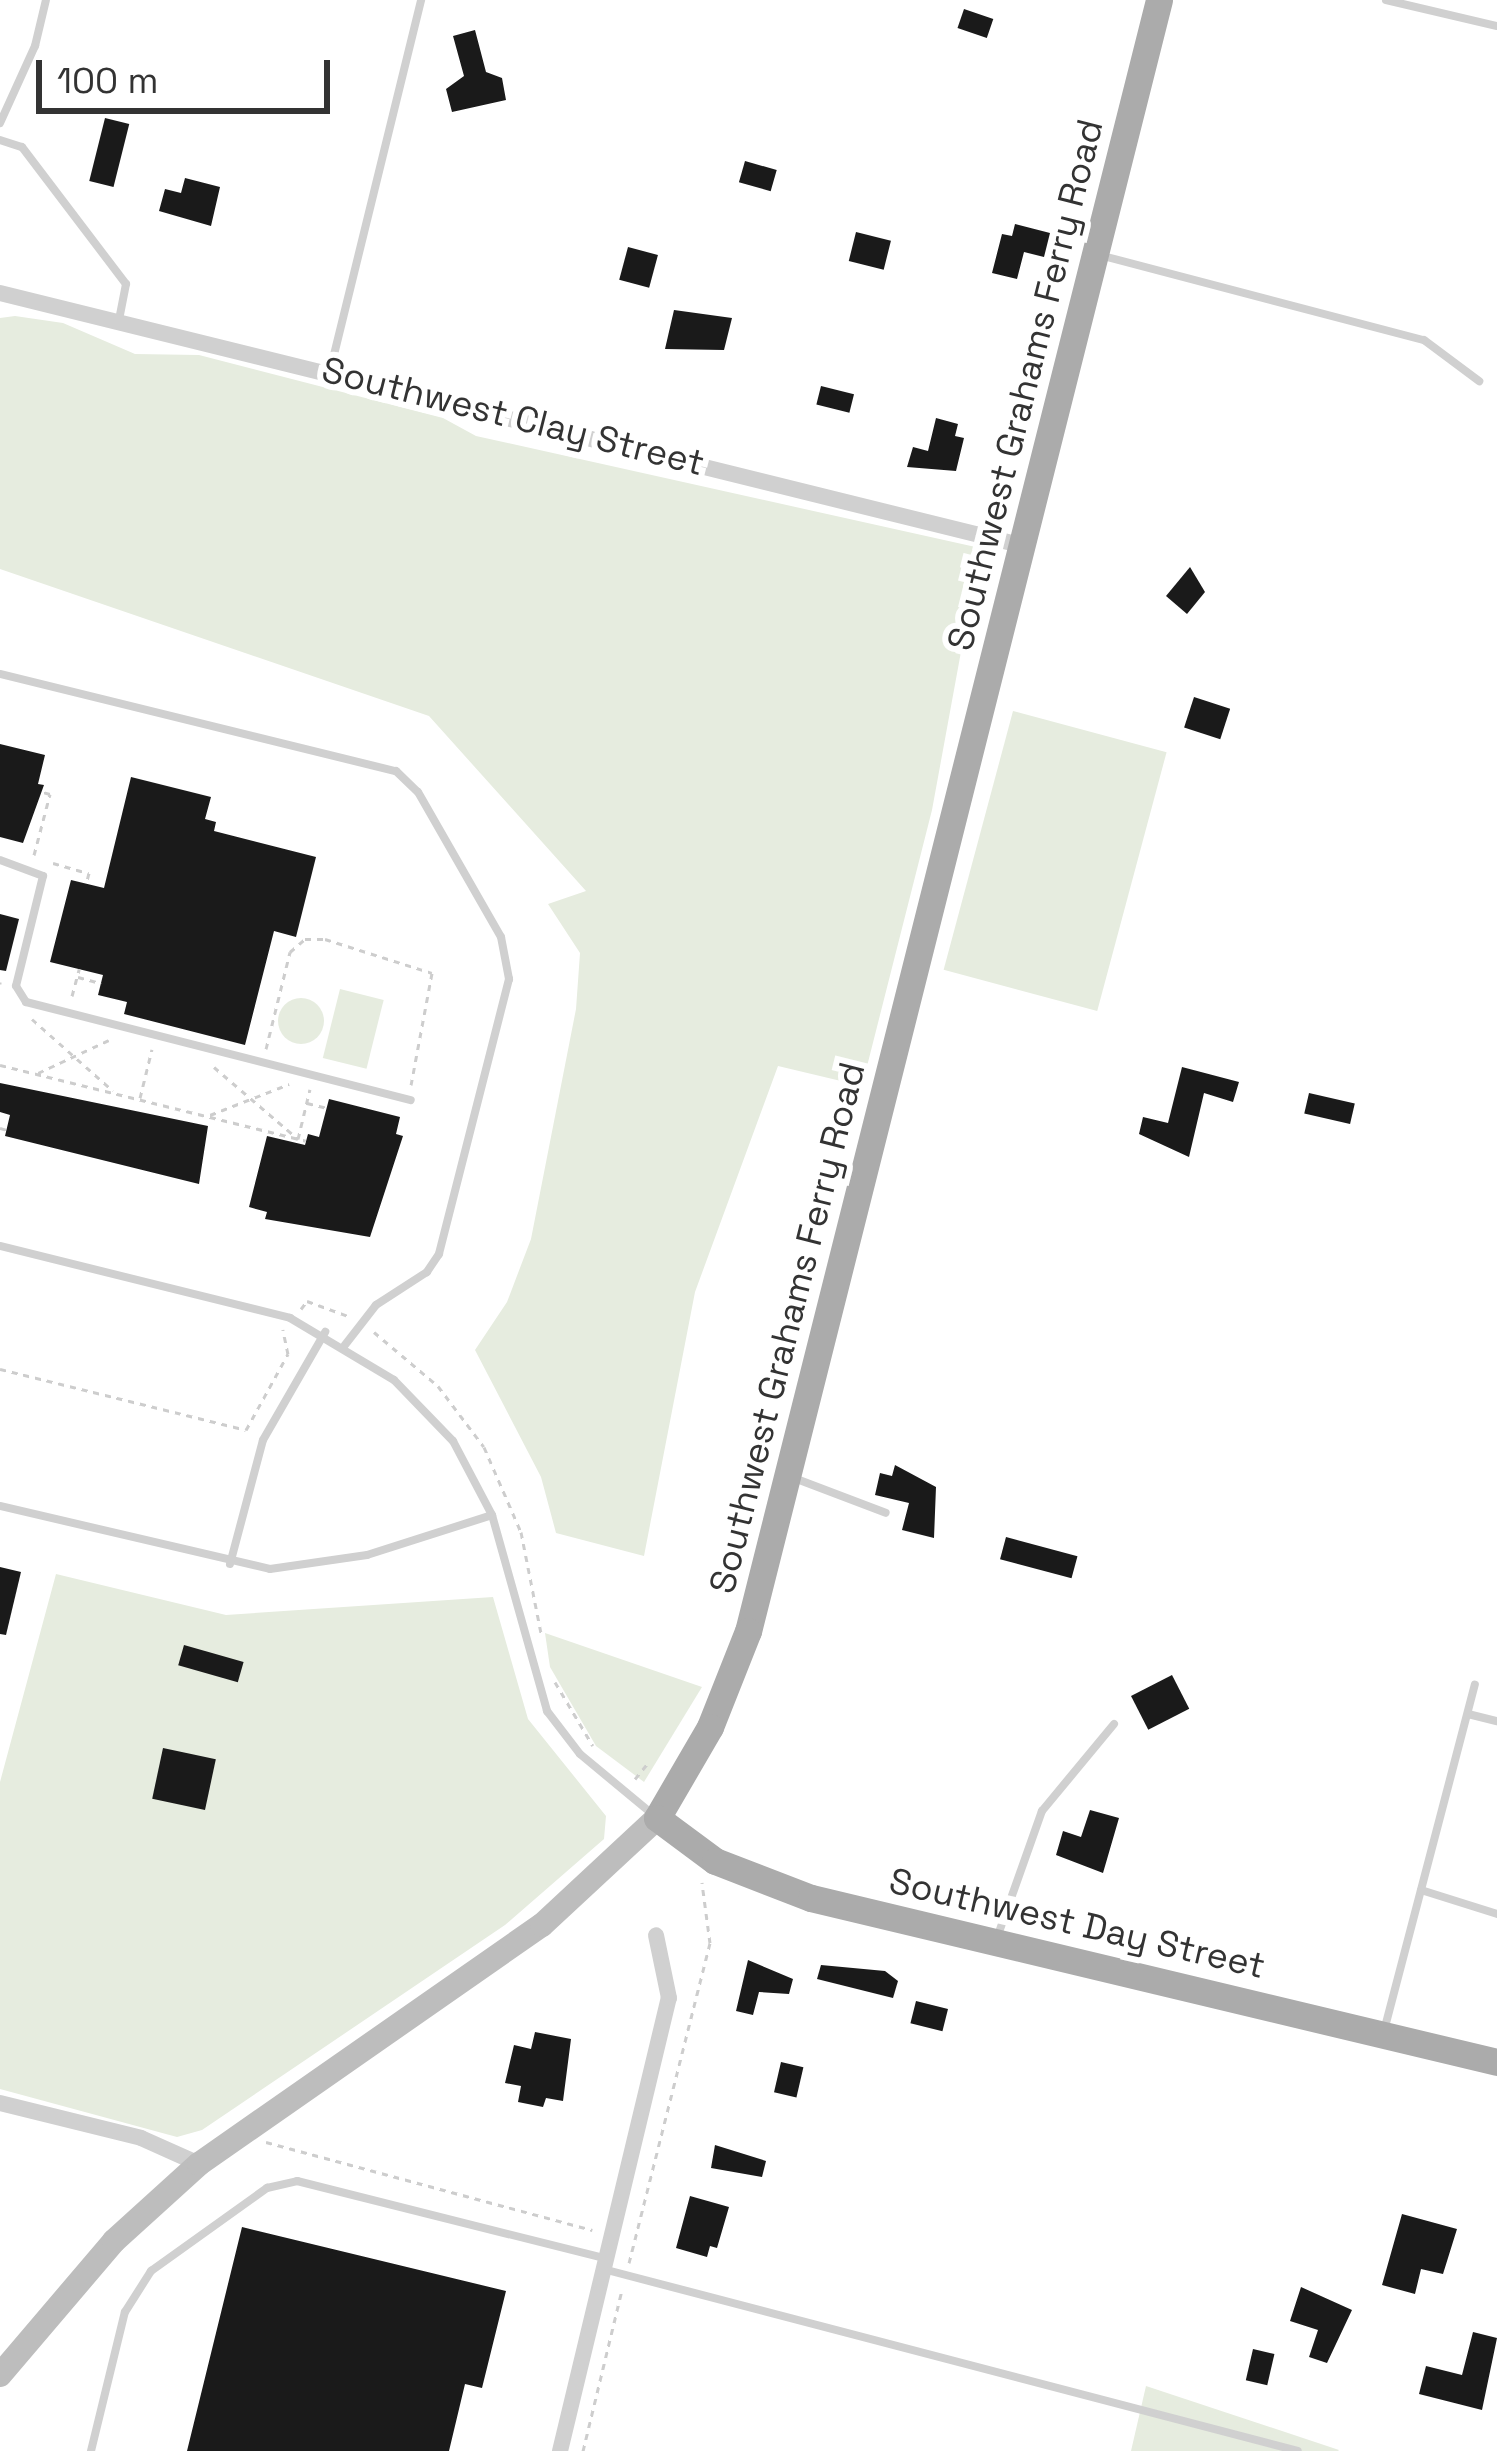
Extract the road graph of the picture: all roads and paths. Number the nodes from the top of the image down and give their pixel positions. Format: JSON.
{"nodes":[{"id":1,"x":46,"y":0,"type":"edge"},
{"id":2,"x":421,"y":0,"type":"edge"},
{"id":3,"x":1159,"y":0,"type":"edge"},
{"id":4,"x":1386,"y":0,"type":"edge"},
{"id":5,"x":1497,"y":26,"type":"edge"},
{"id":6,"x":0,"y":123,"type":"edge"},
{"id":7,"x":0,"y":140,"type":"edge"},
{"id":8,"x":1096,"y":254,"type":"junction"},
{"id":9,"x":0,"y":293,"type":"edge"},
{"id":10,"x":118,"y":322,"type":"junction"},
{"id":11,"x":329,"y":373,"type":"junction"},
{"id":12,"x":1479,"y":381,"type":"dead end"},
{"id":13,"x":1024,"y":546,"type":"junction"},
{"id":14,"x":0,"y":674,"type":"edge"},
{"id":15,"x":43,"y":792,"type":"dead end"},
{"id":16,"x":0,"y":860,"type":"edge"},
{"id":17,"x":32,"y":863,"type":"junction"},
{"id":18,"x":86,"y":884,"type":"dead end"},
{"id":19,"x":79,"y":969,"type":"dead end"},
{"id":20,"x":77,"y":977,"type":"junction"},
{"id":21,"x":101,"y":983,"type":"dead end"},
{"id":22,"x":68,"y":1013,"type":"junction"},
{"id":23,"x":30,"y":1018,"type":"dead end"},
{"id":24,"x":134,"y":1030,"type":"junction"},
{"id":25,"x":155,"y":1035,"type":"junction"},
{"id":26,"x":218,"y":1051,"type":"junction"},
{"id":27,"x":74,"y":1053,"type":"junction"},
{"id":28,"x":262,"y":1062,"type":"junction"},
{"id":29,"x":0,"y":1065,"type":"edge"},
{"id":30,"x":38,"y":1074,"type":"junction"},
{"id":31,"x":313,"y":1075,"type":"junction"},
{"id":32,"x":113,"y":1093,"type":"junction"},
{"id":33,"x":140,"y":1100,"type":"junction"},
{"id":34,"x":244,"y":1100,"type":"junction"},
{"id":35,"x":409,"y":1100,"type":"joint"},
{"id":36,"x":307,"y":1103,"type":"junction"},
{"id":37,"x":327,"y":1108,"type":"dead end"},
{"id":38,"x":210,"y":1117,"type":"junction"},
{"id":39,"x":298,"y":1139,"type":"junction"},
{"id":40,"x":306,"y":1141,"type":"dead end"},
{"id":41,"x":0,"y":1246,"type":"edge"},
{"id":42,"x":292,"y":1319,"type":"junction"},
{"id":43,"x":360,"y":1323,"type":"junction"},
{"id":44,"x":326,"y":1332,"type":"junction"},
{"id":45,"x":345,"y":1345,"type":"junction"},
{"id":46,"x":0,"y":1370,"type":"edge"},
{"id":47,"x":787,"y":1476,"type":"junction"},
{"id":48,"x":0,"y":1506,"type":"edge"},
{"id":49,"x":886,"y":1513,"type":"dead end"},
{"id":50,"x":492,"y":1514,"type":"junction"},
{"id":51,"x":230,"y":1564,"type":"junction"},
{"id":52,"x":543,"y":1641,"type":"dead end"},
{"id":53,"x":551,"y":1673,"type":"dead end"},
{"id":54,"x":1475,"y":1685,"type":"dead end"},
{"id":55,"x":1468,"y":1714,"type":"junction"},
{"id":56,"x":1497,"y":1721,"type":"edge"},
{"id":57,"x":1114,"y":1724,"type":"dead end"},
{"id":58,"x":594,"y":1747,"type":"dead end"},
{"id":59,"x":647,"y":1764,"type":"dead end"},
{"id":60,"x":619,"y":1773,"type":"dead end"},
{"id":61,"x":657,"y":1818,"type":"junction"},
{"id":62,"x":715,"y":1861,"type":"junction"},
{"id":63,"x":1421,"y":1890,"type":"junction"},
{"id":64,"x":1497,"y":1914,"type":"edge"},
{"id":65,"x":656,"y":1935,"type":"dead end"},
{"id":66,"x":995,"y":1942,"type":"junction"},
{"id":67,"x":1383,"y":2035,"type":"junction"},
{"id":68,"x":1497,"y":2062,"type":"edge"},
{"id":69,"x":0,"y":2103,"type":"edge"},
{"id":70,"x":245,"y":2130,"type":"junction"},
{"id":71,"x":199,"y":2164,"type":"junction"},
{"id":72,"x":611,"y":2234,"type":"junction"},
{"id":73,"x":604,"y":2264,"type":"junction"},
{"id":74,"x":626,"y":2275,"type":"junction"},
{"id":75,"x":0,"y":2375,"type":"edge"},
{"id":76,"x":91,"y":2451,"type":"edge"},
{"id":77,"x":560,"y":2451,"type":"edge"},
{"id":78,"x":583,"y":2451,"type":"edge"},
{"id":79,"x":1298,"y":2451,"type":"edge"}],
"edges":[{"from":1,"to":6,"type":"lane"},
{"from":2,"to":11,"type":"lane"},
{"from":3,"to":8,"type":"main road","name":"Southwest Grahams Ferry Road"},
{"from":4,"to":5,"type":"lane"},
{"from":7,"to":10,"type":"lane"},
{"from":8,"to":12,"type":"lane"},
{"from":8,"to":13,"type":"main road","name":"Southwest Grahams Ferry Road"},
{"from":9,"to":10,"type":"street","name":"Southwest Clay Street"},
{"from":10,"to":11,"type":"street","name":"Southwest Clay Street"},
{"from":11,"to":13,"type":"street","name":"Southwest Clay Street"},
{"from":13,"to":47,"type":"main road","name":"Southwest Grahams Ferry Road"},
{"from":14,"to":43,"type":"lane"},
{"from":15,"to":17,"type":"path"},
{"from":16,"to":17,"type":"lane"},
{"from":17,"to":18,"type":"path"},
{"from":17,"to":22,"type":"lane"},
{"from":19,"to":20,"type":"path"},
{"from":20,"to":21,"type":"path"},
{"from":20,"to":22,"type":"path"},
{"from":22,"to":24,"type":"lane"},
{"from":23,"to":27,"type":"path"},
{"from":24,"to":25,"type":"lane"},
{"from":24,"to":27,"type":"path"},
{"from":25,"to":26,"type":"lane"},
{"from":25,"to":33,"type":"path"},
{"from":26,"to":28,"type":"lane"},
{"from":26,"to":34,"type":"path"},
{"from":27,"to":30,"type":"path"},
{"from":27,"to":32,"type":"path"},
{"from":28,"to":31,"type":"lane"},
{"from":28,"to":35,"type":"path"},
{"from":29,"to":30,"type":"path"},
{"from":30,"to":32,"type":"path"},
{"from":31,"to":34,"type":"path"},
{"from":31,"to":35,"type":"lane"},
{"from":31,"to":36,"type":"path"},
{"from":32,"to":33,"type":"path"},
{"from":33,"to":38,"type":"path"},
{"from":34,"to":38,"type":"path"},
{"from":34,"to":39,"type":"path"},
{"from":36,"to":37,"type":"path"},
{"from":36,"to":39,"type":"path"},
{"from":38,"to":39,"type":"path"},
{"from":39,"to":40,"type":"path"},
{"from":41,"to":42,"type":"lane"},
{"from":42,"to":43,"type":"path"},
{"from":42,"to":44,"type":"lane"},
{"from":42,"to":46,"type":"path"},
{"from":43,"to":45,"type":"lane"},
{"from":43,"to":52,"type":"path"},
{"from":44,"to":45,"type":"lane"},
{"from":44,"to":51,"type":"lane"},
{"from":45,"to":50,"type":"lane"},
{"from":47,"to":49,"type":"lane"},
{"from":47,"to":61,"type":"main road","name":"Southwest Grahams Ferry Road"},
{"from":48,"to":51,"type":"lane"},
{"from":50,"to":51,"type":"lane"},
{"from":50,"to":61,"type":"lane"},
{"from":53,"to":58,"type":"path"},
{"from":54,"to":55,"type":"lane"},
{"from":55,"to":56,"type":"lane"},
{"from":55,"to":63,"type":"lane"},
{"from":57,"to":66,"type":"lane"},
{"from":59,"to":60,"type":"path"},
{"from":61,"to":62,"type":"main road","name":"Southwest Day Street"},
{"from":61,"to":70,"type":"main road","name":"Southwest Grahams Ferry Road"},
{"from":62,"to":66,"type":"main road","name":"Southwest Day Street"},
{"from":62,"to":74,"type":"path"},
{"from":63,"to":64,"type":"lane"},
{"from":63,"to":67,"type":"lane"},
{"from":65,"to":72,"type":"street"},
{"from":66,"to":67,"type":"main road","name":"Southwest Day Street"},
{"from":67,"to":68,"type":"main road","name":"Southwest Day Street"},
{"from":69,"to":71,"type":"street"},
{"from":70,"to":71,"type":"main road","name":"Southwest Grahams Ferry Road"},
{"from":70,"to":72,"type":"path"},
{"from":71,"to":75,"type":"main road","name":"Southwest Grahams Ferry Road"},
{"from":72,"to":73,"type":"street"},
{"from":73,"to":74,"type":"lane"},
{"from":73,"to":76,"type":"lane"},
{"from":73,"to":77,"type":"street"},
{"from":74,"to":78,"type":"path"},
{"from":74,"to":79,"type":"lane"}]}
